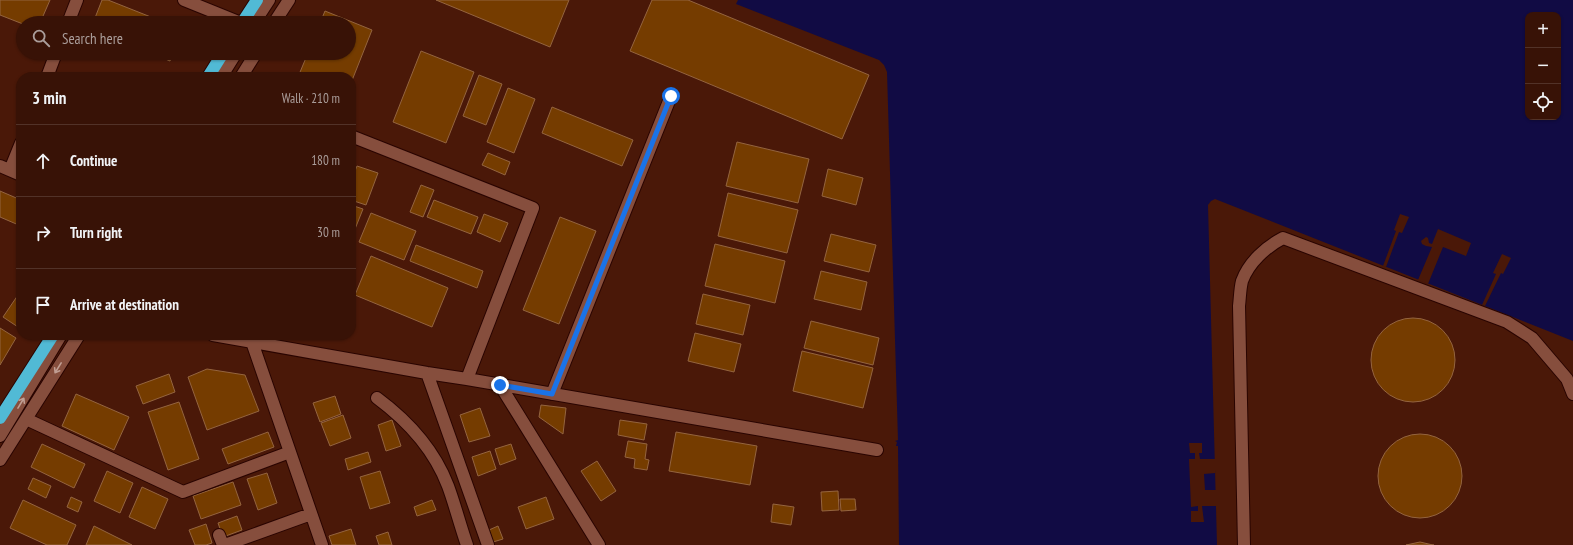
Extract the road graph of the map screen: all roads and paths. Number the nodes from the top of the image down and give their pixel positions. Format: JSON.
{"nodes":[{"id":1,"x":77,"y":0,"type":"edge"},
{"id":2,"x":184,"y":0,"type":"edge"},
{"id":3,"x":257,"y":0,"type":"edge"},
{"id":4,"x":264,"y":0,"type":"edge"},
{"id":5,"x":269,"y":0,"type":"edge"},
{"id":6,"x":289,"y":0,"type":"edge"},
{"id":7,"x":71,"y":16,"type":"edge"},
{"id":8,"x":224,"y":16,"type":"edge"},
{"id":9,"x":247,"y":16,"type":"edge"},
{"id":10,"x":254,"y":16,"type":"edge"},
{"id":11,"x":259,"y":16,"type":"edge"},
{"id":12,"x":279,"y":16,"type":"edge"},
{"id":13,"x":53,"y":60,"type":"edge"},
{"id":14,"x":219,"y":60,"type":"edge"},
{"id":15,"x":226,"y":60,"type":"edge"},
{"id":16,"x":232,"y":60,"type":"edge"},
{"id":17,"x":252,"y":60,"type":"edge"},
{"id":18,"x":49,"y":72,"type":"edge"},
{"id":19,"x":211,"y":72,"type":"edge"},
{"id":20,"x":218,"y":72,"type":"edge"},
{"id":21,"x":224,"y":72,"type":"edge"},
{"id":22,"x":244,"y":72,"type":"edge"},
{"id":23,"x":671,"y":96,"type":"dead end"},
{"id":24,"x":356,"y":138,"type":"edge"},
{"id":25,"x":16,"y":156,"type":"edge"},
{"id":26,"x":10,"y":171,"type":"edge"},
{"id":27,"x":43,"y":340,"type":"edge"},
{"id":28,"x":50,"y":340,"type":"edge"},
{"id":29,"x":58,"y":340,"type":"edge"},
{"id":30,"x":76,"y":340,"type":"edge"},
{"id":31,"x":241,"y":340,"type":"edge"},
{"id":32,"x":252,"y":342,"type":"junction"},
{"id":33,"x":427,"y":373,"type":"junction"},
{"id":34,"x":467,"y":379,"type":"junction"},
{"id":35,"x":500,"y":385,"type":"junction"},
{"id":36,"x":552,"y":394,"type":"junction"},
{"id":37,"x":1573,"y":394,"type":"edge"},
{"id":38,"x":377,"y":398,"type":"dead end"},
{"id":39,"x":0,"y":407,"type":"edge"},
{"id":40,"x":0,"y":418,"type":"edge"},
{"id":41,"x":26,"y":419,"type":"junction"},
{"id":42,"x":0,"y":436,"type":"edge"},
{"id":43,"x":878,"y":450,"type":"dead end"},
{"id":44,"x":290,"y":452,"type":"junction"},
{"id":45,"x":0,"y":460,"type":"edge"},
{"id":46,"x":311,"y":514,"type":"junction"},
{"id":47,"x":222,"y":542,"type":"edge"},
{"id":48,"x":322,"y":545,"type":"edge"},
{"id":49,"x":467,"y":545,"type":"edge"},
{"id":50,"x":488,"y":545,"type":"edge"},
{"id":51,"x":599,"y":545,"type":"edge"},
{"id":52,"x":1244,"y":545,"type":"edge"}],
"edges":[{"from":1,"to":7,"type":"street"},
{"from":2,"to":8,"type":"street"},
{"from":3,"to":9,"type":"highway"},
{"from":4,"to":10,"type":"highway"},
{"from":5,"to":11,"type":"street"},
{"from":6,"to":12,"type":"street"},
{"from":13,"to":18,"type":"street"},
{"from":14,"to":19,"type":"highway"},
{"from":15,"to":20,"type":"highway"},
{"from":16,"to":21,"type":"street"},
{"from":17,"to":22,"type":"street"},
{"from":23,"to":36,"type":"street"},
{"from":24,"to":34,"type":"street"},
{"from":25,"to":26,"type":"street"},
{"from":27,"to":39,"type":"highway"},
{"from":28,"to":40,"type":"highway"},
{"from":42,"to":29,"type":"street","one_way":true},
{"from":30,"to":41,"type":"street","one_way":true},
{"from":31,"to":32,"type":"street"},
{"from":32,"to":33,"type":"street"},
{"from":32,"to":44,"type":"street"},
{"from":33,"to":34,"type":"street"},
{"from":33,"to":50,"type":"street"},
{"from":34,"to":35,"type":"street"},
{"from":35,"to":36,"type":"street"},
{"from":35,"to":51,"type":"street"},
{"from":36,"to":43,"type":"street"},
{"from":37,"to":52,"type":"street"},
{"from":38,"to":49,"type":"street"},
{"from":41,"to":44,"type":"street"},
{"from":41,"to":45,"type":"street"},
{"from":44,"to":46,"type":"street"},
{"from":46,"to":47,"type":"street"},
{"from":46,"to":48,"type":"street"}]}
